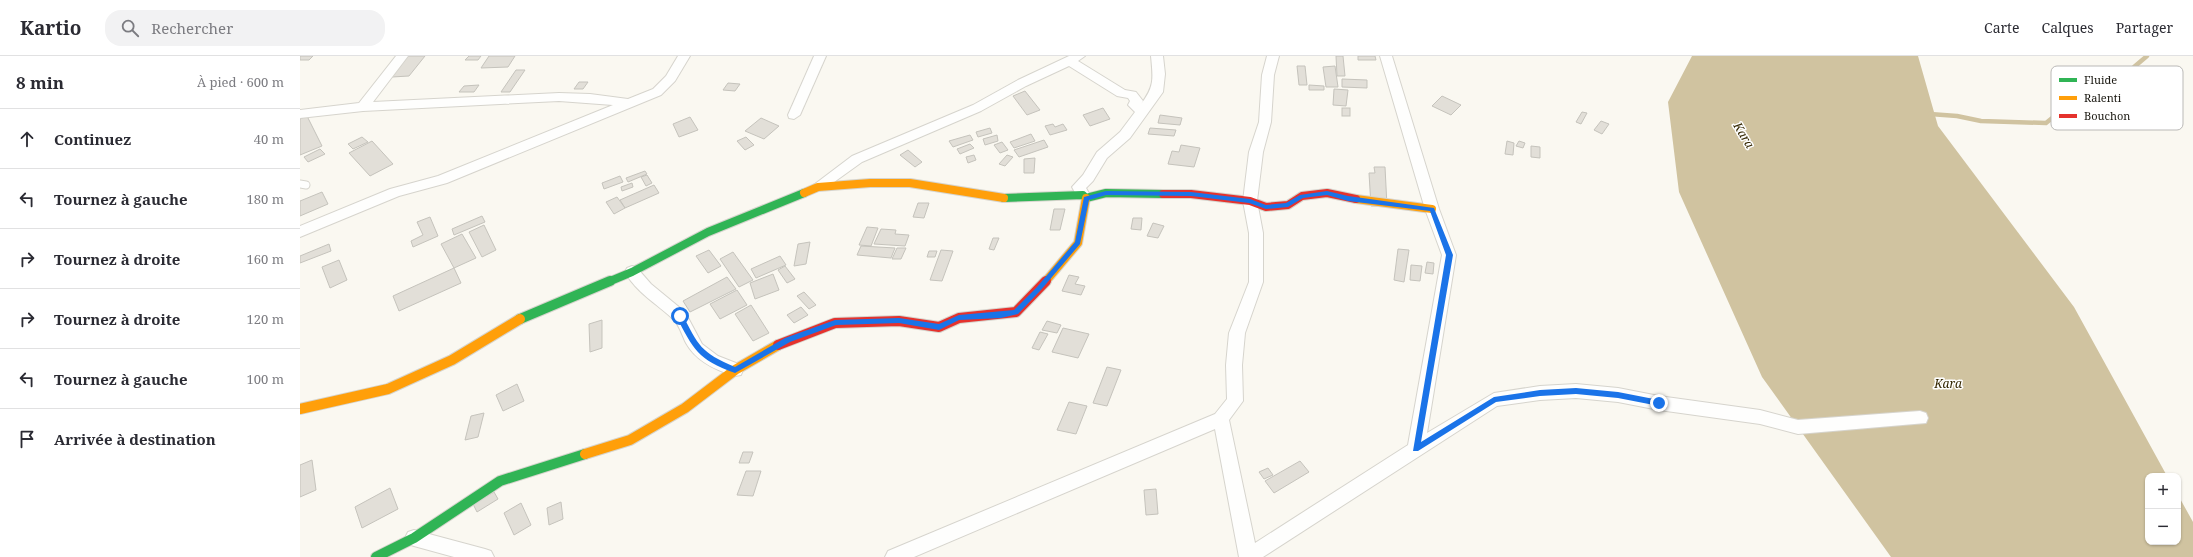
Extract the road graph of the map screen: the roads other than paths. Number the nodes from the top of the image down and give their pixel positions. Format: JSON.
{"nodes":[{"id":1,"x":402,"y":56,"type":"edge"},
{"id":2,"x":684,"y":56,"type":"edge"},
{"id":3,"x":820,"y":56,"type":"edge"},
{"id":4,"x":1157,"y":56,"type":"edge"},
{"id":5,"x":1274,"y":56,"type":"edge"},
{"id":6,"x":1386,"y":56,"type":"edge"},
{"id":7,"x":1075,"y":59,"type":"edge"},
{"id":8,"x":627,"y":103,"type":"junction"},
{"id":9,"x":363,"y":108,"type":"junction"},
{"id":10,"x":1143,"y":111,"type":"junction"},
{"id":11,"x":300,"y":114,"type":"edge"},
{"id":12,"x":794,"y":115,"type":"dead end"},
{"id":13,"x":818,"y":187,"type":"junction"},
{"id":14,"x":1084,"y":196,"type":"junction"},
{"id":15,"x":1250,"y":201,"type":"junction"},
{"id":16,"x":1432,"y":209,"type":"junction"},
{"id":17,"x":300,"y":232,"type":"edge"},
{"id":18,"x":632,"y":272,"type":"junction"},
{"id":19,"x":735,"y":370,"type":"junction"},
{"id":20,"x":300,"y":409,"type":"edge"},
{"id":21,"x":1920,"y":418,"type":"dead end"},
{"id":22,"x":1221,"y":419,"type":"junction"},
{"id":23,"x":1416,"y":449,"type":"junction"},
{"id":24,"x":414,"y":538,"type":"junction"},
{"id":25,"x":376,"y":557,"type":"edge"},
{"id":26,"x":485,"y":557,"type":"edge"},
{"id":27,"x":894,"y":557,"type":"edge"},
{"id":28,"x":1248,"y":557,"type":"edge"},
{"id":29,"x":1252,"y":557,"type":"edge"}],
"edges":[{"from":1,"to":9,"type":"street"},
{"from":2,"to":8,"type":"street"},
{"from":3,"to":12,"type":"street"},
{"from":4,"to":10,"type":"street"},
{"from":5,"to":15,"type":"street"},
{"from":6,"to":16,"type":"street"},
{"from":7,"to":10,"type":"street"},
{"from":7,"to":13,"type":"street"},
{"from":8,"to":9,"type":"street"},
{"from":8,"to":17,"type":"street"},
{"from":9,"to":11,"type":"street"},
{"from":10,"to":14,"type":"street"},
{"from":13,"to":14,"type":"street"},
{"from":13,"to":18,"type":"street"},
{"from":14,"to":15,"type":"street"},
{"from":14,"to":19,"type":"street"},
{"from":15,"to":16,"type":"street"},
{"from":15,"to":22,"type":"street"},
{"from":16,"to":23,"type":"street"},
{"from":18,"to":19,"type":"street"},
{"from":18,"to":20,"type":"street"},
{"from":19,"to":24,"type":"street"},
{"from":21,"to":23,"type":"street"},
{"from":22,"to":27,"type":"street"},
{"from":22,"to":28,"type":"street"},
{"from":23,"to":28,"type":"street"},
{"from":24,"to":25,"type":"street"},
{"from":24,"to":26,"type":"street"},
{"from":28,"to":29,"type":"street"}]}
